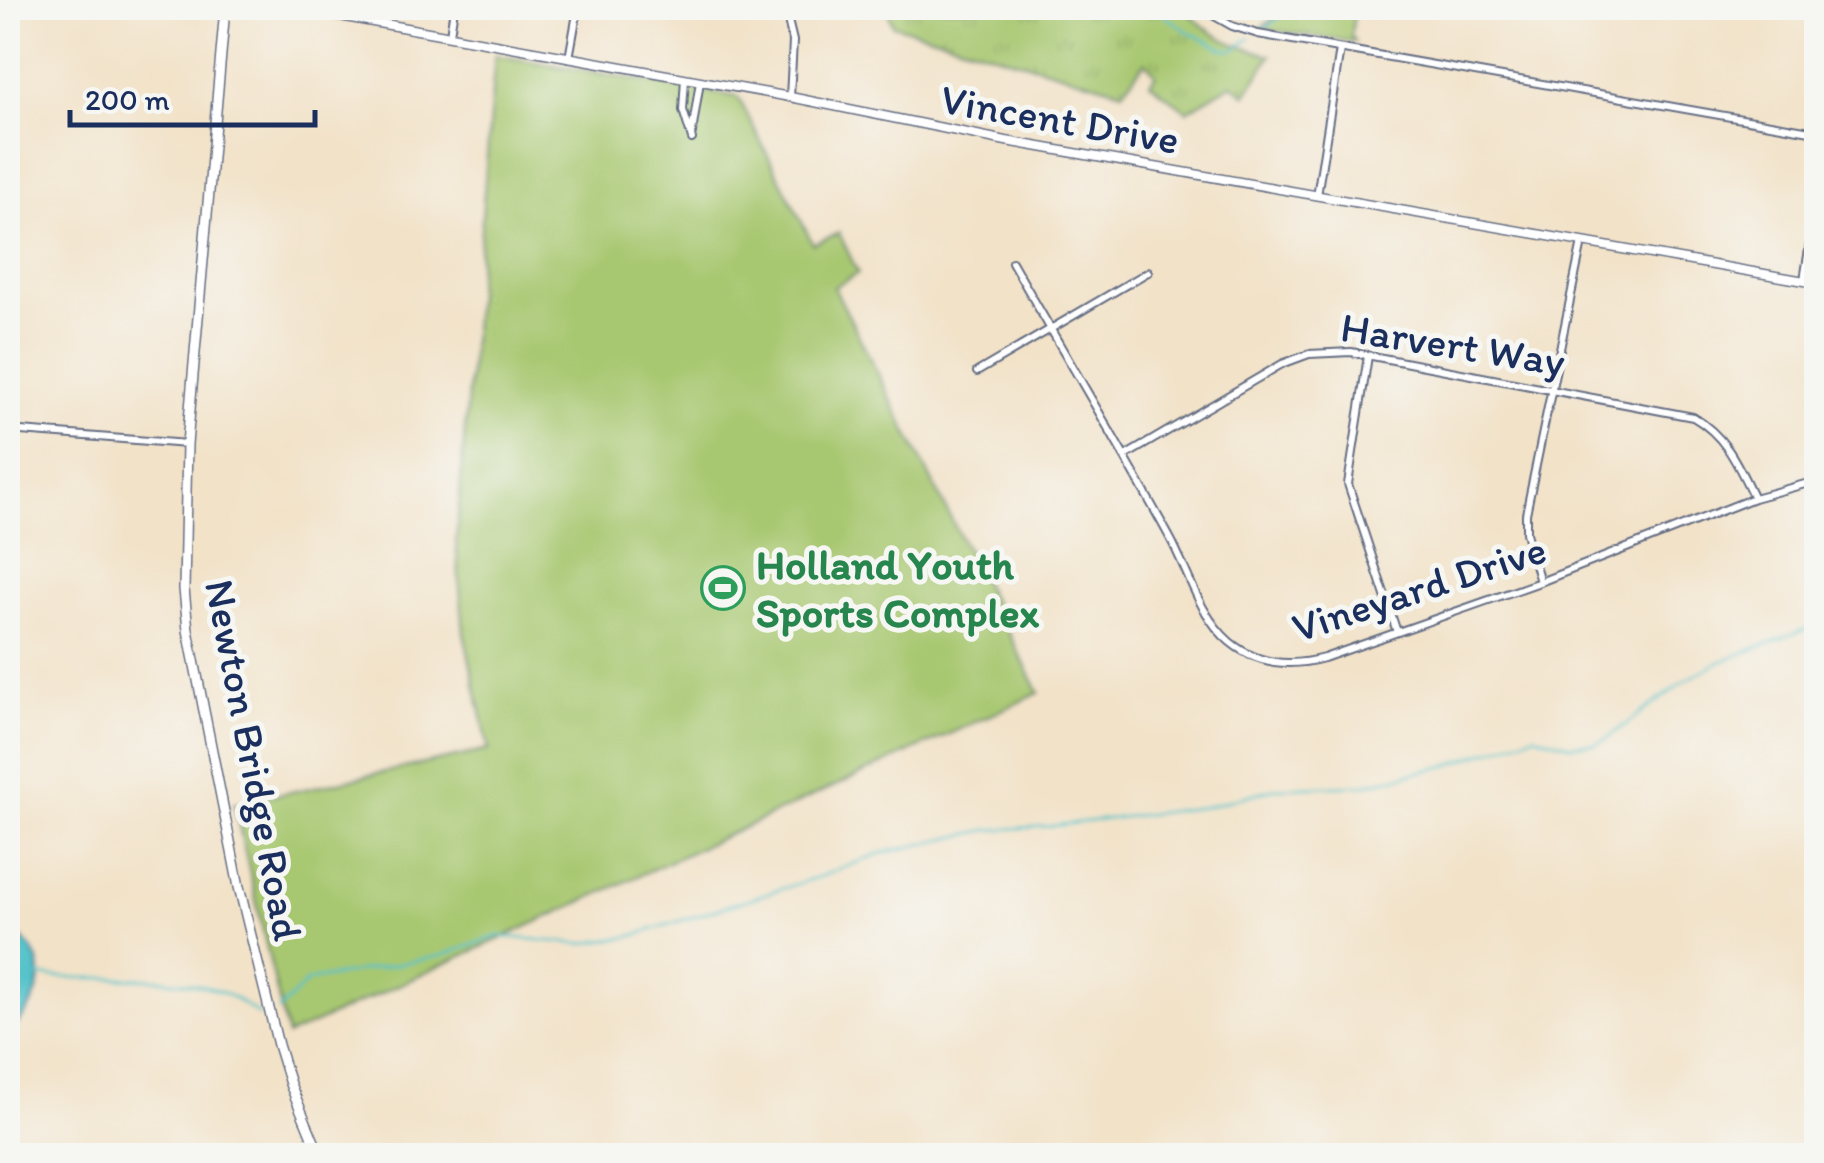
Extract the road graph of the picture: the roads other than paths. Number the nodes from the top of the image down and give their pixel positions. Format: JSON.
{"nodes":[{"id":1,"x":226,"y":8,"type":"edge"},
{"id":2,"x":295,"y":8,"type":"edge"},
{"id":3,"x":454,"y":8,"type":"edge"},
{"id":4,"x":578,"y":8,"type":"edge"},
{"id":5,"x":786,"y":8,"type":"edge"},
{"id":6,"x":1200,"y":8,"type":"edge"},
{"id":7,"x":450,"y":34,"type":"junction"},
{"id":8,"x":1340,"y":49,"type":"junction"},
{"id":9,"x":569,"y":58,"type":"junction"},
{"id":10,"x":685,"y":78,"type":"junction"},
{"id":11,"x":700,"y":81,"type":"junction"},
{"id":12,"x":790,"y":97,"type":"junction"},
{"id":13,"x":1816,"y":132,"type":"edge"},
{"id":14,"x":1316,"y":196,"type":"junction"},
{"id":15,"x":1816,"y":206,"type":"edge"},
{"id":16,"x":1582,"y":242,"type":"junction"},
{"id":17,"x":1012,"y":262,"type":"dead end"},
{"id":18,"x":1148,"y":272,"type":"dead end"},
{"id":19,"x":1804,"y":280,"type":"junction"},
{"id":20,"x":1816,"y":283,"type":"edge"},
{"id":21,"x":1050,"y":329,"type":"junction"},
{"id":22,"x":1368,"y":356,"type":"junction"},
{"id":23,"x":977,"y":372,"type":"dead end"},
{"id":24,"x":1550,"y":389,"type":"junction"},
{"id":25,"x":8,"y":430,"type":"edge"},
{"id":26,"x":187,"y":444,"type":"junction"},
{"id":27,"x":1125,"y":456,"type":"junction"},
{"id":28,"x":1816,"y":480,"type":"edge"},
{"id":29,"x":1754,"y":498,"type":"junction"},
{"id":30,"x":1540,"y":582,"type":"junction"},
{"id":31,"x":1397,"y":632,"type":"junction"},
{"id":32,"x":1816,"y":1151,"type":"edge"},
{"id":33,"x":320,"y":1156,"type":"edge"},
{"id":34,"x":1806,"y":1156,"type":"edge"}],
"edges":[{"from":1,"to":26,"type":"main road","name":"Newton Bridge Road"},
{"from":2,"to":7,"type":"street","name":"Vincent Drive"},
{"from":3,"to":7,"type":"street"},
{"from":4,"to":9,"type":"street"},
{"from":5,"to":12,"type":"street"},
{"from":6,"to":8,"type":"street"},
{"from":7,"to":9,"type":"street","name":"Vincent Drive"},
{"from":8,"to":13,"type":"street"},
{"from":8,"to":14,"type":"street"},
{"from":9,"to":10,"type":"street","name":"Vincent Drive"},
{"from":10,"to":11,"type":"street","name":"Vincent Drive"},
{"from":10,"to":11,"type":"street"},
{"from":11,"to":12,"type":"street","name":"Vincent Drive"},
{"from":12,"to":14,"type":"street","name":"Vincent Drive"},
{"from":14,"to":16,"type":"street","name":"Vincent Drive"},
{"from":15,"to":19,"type":"street"},
{"from":16,"to":19,"type":"street","name":"Vincent Drive"},
{"from":16,"to":24,"type":"street"},
{"from":17,"to":21,"type":"street","name":"Vineyard Drive"},
{"from":18,"to":21,"type":"street"},
{"from":19,"to":20,"type":"street","name":"Vincent Drive"},
{"from":21,"to":23,"type":"street"},
{"from":21,"to":27,"type":"street","name":"Vineyard Drive"},
{"from":22,"to":24,"type":"street","name":"Harvert Way"},
{"from":22,"to":27,"type":"street","name":"Harvert Way"},
{"from":22,"to":31,"type":"street"},
{"from":24,"to":29,"type":"street","name":"Harvert Way"},
{"from":24,"to":30,"type":"street"},
{"from":25,"to":26,"type":"street"},
{"from":26,"to":33,"type":"main road","name":"Newton Bridge Road"},
{"from":27,"to":31,"type":"street","name":"Vineyard Drive"},
{"from":28,"to":29,"type":"street","name":"Vineyard Drive"},
{"from":29,"to":30,"type":"street","name":"Vineyard Drive"},
{"from":30,"to":31,"type":"street","name":"Vineyard Drive"},
{"from":32,"to":34,"type":"street"}]}
